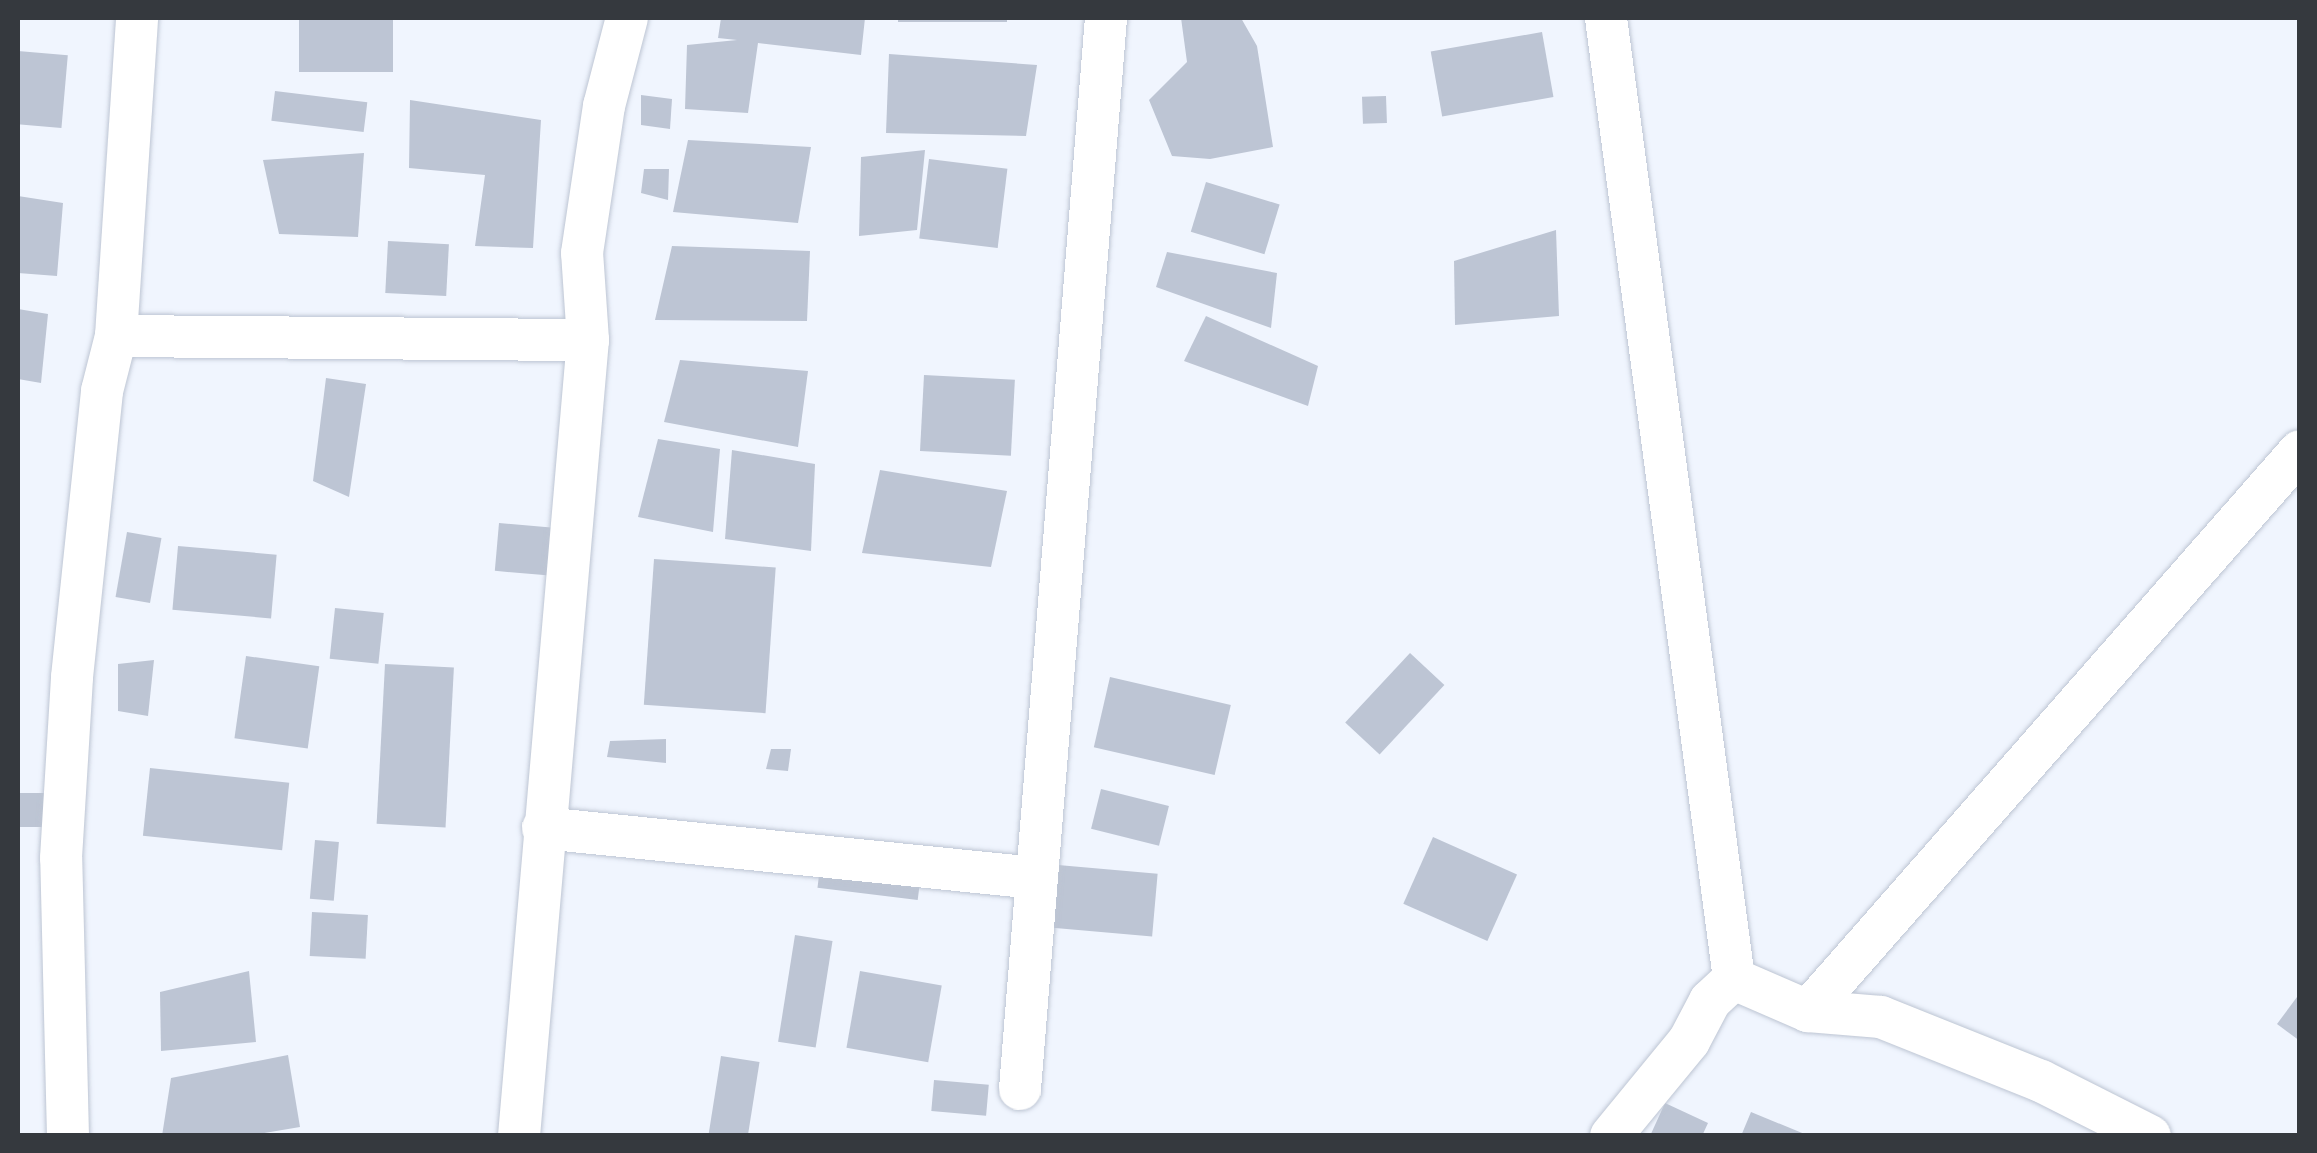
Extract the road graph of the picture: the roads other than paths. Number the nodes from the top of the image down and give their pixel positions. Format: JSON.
{"nodes":[{"id":1,"x":137,"y":18,"type":"edge"},
{"id":2,"x":626,"y":18,"type":"edge"},
{"id":3,"x":1106,"y":18,"type":"edge"},
{"id":4,"x":1606,"y":18,"type":"edge"},
{"id":5,"x":116,"y":336,"type":"junction"},
{"id":6,"x":588,"y":340,"type":"junction"},
{"id":7,"x":2300,"y":450,"type":"edge"},
{"id":8,"x":543,"y":828,"type":"junction"},
{"id":9,"x":1036,"y":878,"type":"junction"},
{"id":10,"x":1734,"y":979,"type":"junction"},
{"id":11,"x":1808,"y":1011,"type":"junction"},
{"id":12,"x":1020,"y":1089,"type":"dead end"},
{"id":13,"x":68,"y":1136,"type":"edge"},
{"id":14,"x":519,"y":1136,"type":"edge"},
{"id":15,"x":1611,"y":1136,"type":"edge"},
{"id":16,"x":2150,"y":1136,"type":"edge"}],
"edges":[{"from":1,"to":5,"type":"street"},
{"from":2,"to":6,"type":"street"},
{"from":3,"to":9,"type":"street"},
{"from":4,"to":10,"type":"street"},
{"from":5,"to":6,"type":"street"},
{"from":5,"to":13,"type":"street"},
{"from":6,"to":8,"type":"street"},
{"from":7,"to":11,"type":"street"},
{"from":8,"to":9,"type":"street"},
{"from":8,"to":14,"type":"street"},
{"from":9,"to":12,"type":"street"},
{"from":10,"to":11,"type":"street"},
{"from":10,"to":15,"type":"street"},
{"from":11,"to":16,"type":"street"}]}
